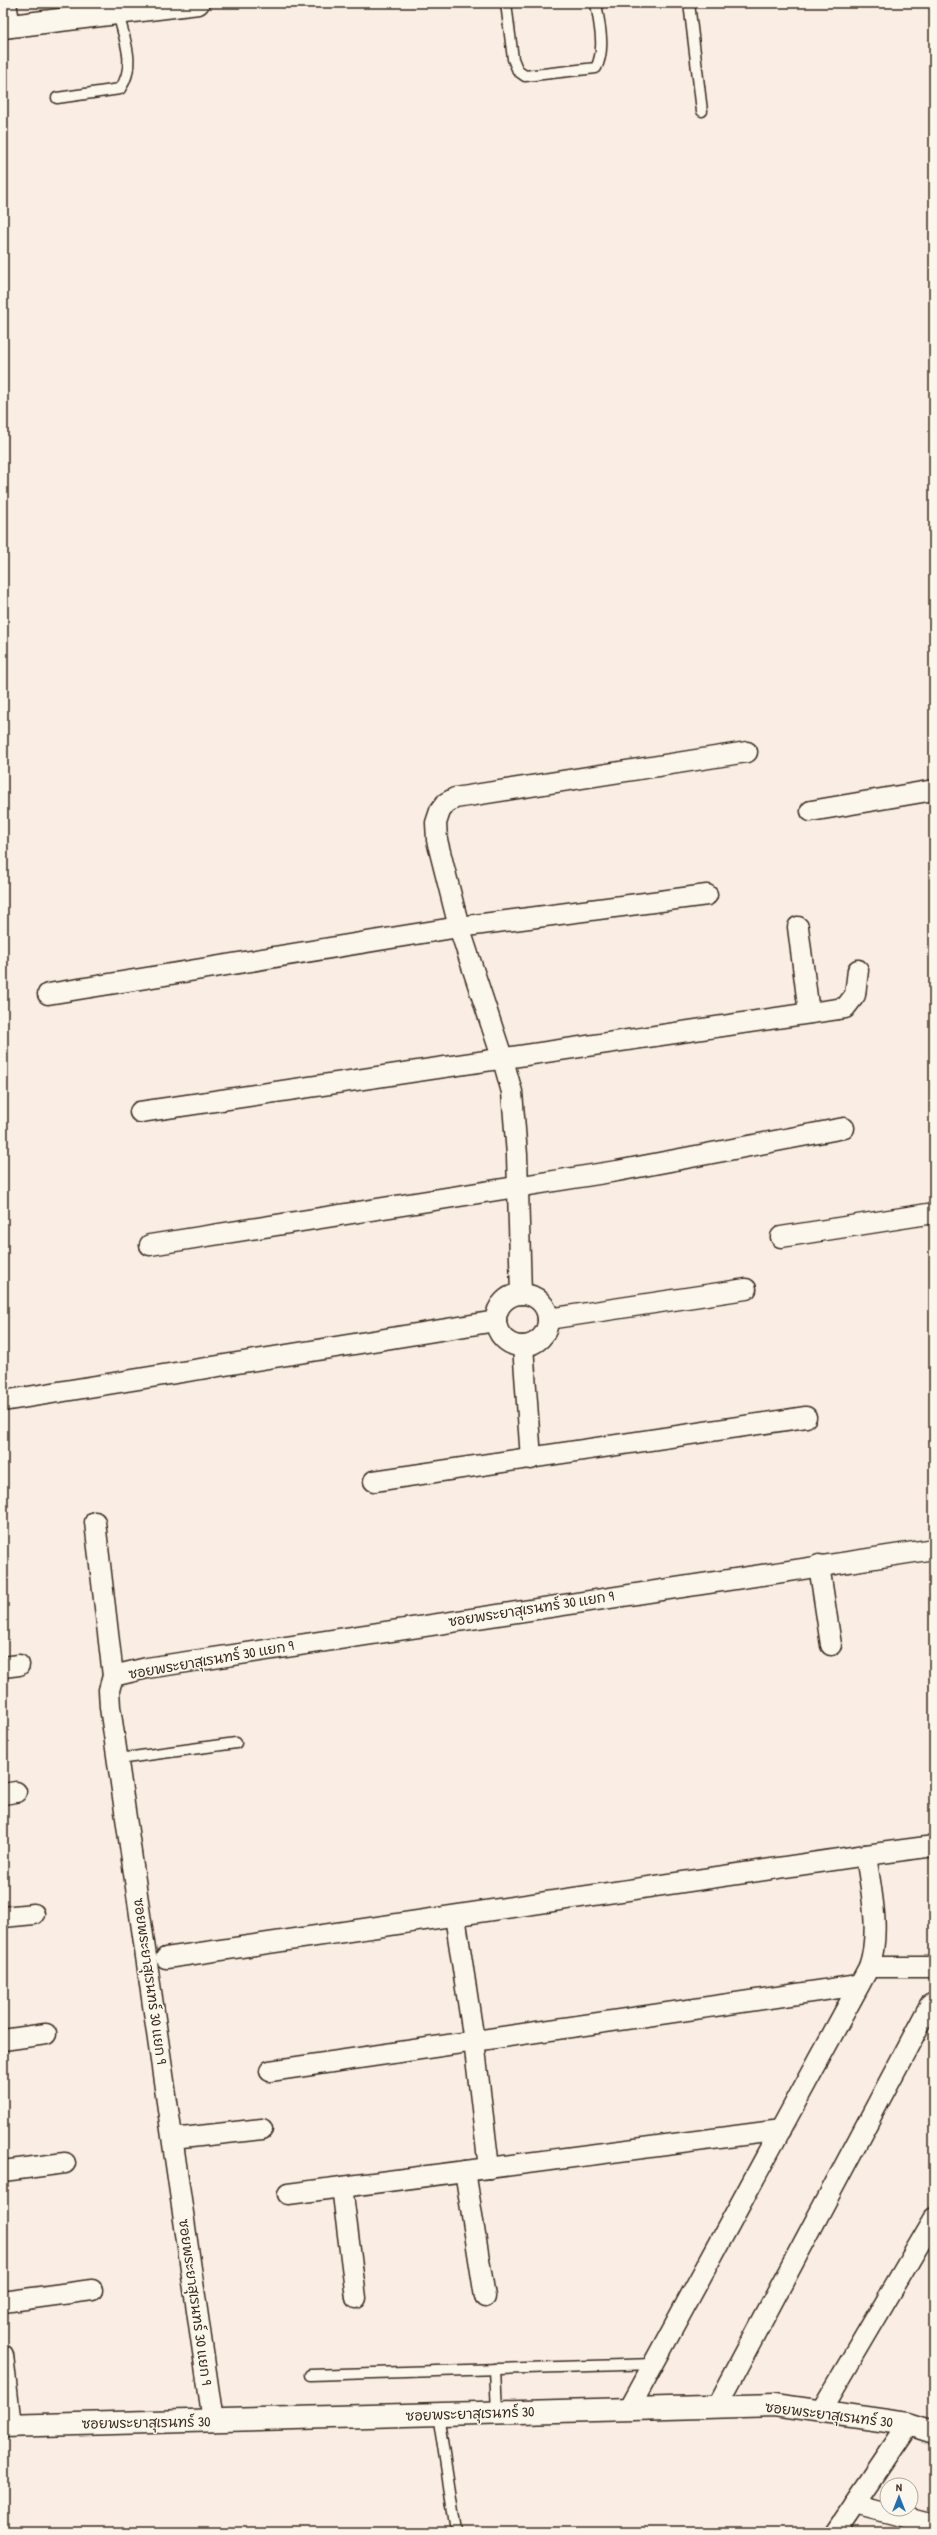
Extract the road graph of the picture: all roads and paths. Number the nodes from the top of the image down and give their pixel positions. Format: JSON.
{"nodes":[{"id":1,"x":6,"y":3,"type":"edge"},
{"id":2,"x":198,"y":3,"type":"edge"},
{"id":3,"x":506,"y":3,"type":"edge"},
{"id":4,"x":596,"y":3,"type":"edge"},
{"id":5,"x":689,"y":3,"type":"edge"},
{"id":6,"x":118,"y":13,"type":"junction"},
{"id":7,"x":7,"y":27,"type":"edge"},
{"id":8,"x":57,"y":98,"type":"dead end"},
{"id":9,"x":702,"y":111,"type":"dead end"},
{"id":10,"x":747,"y":752,"type":"dead end"},
{"id":11,"x":934,"y":790,"type":"edge"},
{"id":12,"x":811,"y":811,"type":"dead end"},
{"id":13,"x":707,"y":895,"type":"dead end"},
{"id":14,"x":459,"y":927,"type":"junction"},
{"id":15,"x":798,"y":927,"type":"dead end"},
{"id":16,"x":858,"y":970,"type":"dead end"},
{"id":17,"x":48,"y":994,"type":"dead end"},
{"id":18,"x":809,"y":1013,"type":"junction"},
{"id":19,"x":503,"y":1060,"type":"junction"},
{"id":20,"x":140,"y":1112,"type":"dead end"},
{"id":21,"x":844,"y":1128,"type":"dead end"},
{"id":22,"x":516,"y":1188,"type":"junction"},
{"id":23,"x":934,"y":1213,"type":"edge"},
{"id":24,"x":781,"y":1237,"type":"dead end"},
{"id":25,"x":150,"y":1244,"type":"dead end"},
{"id":26,"x":746,"y":1289,"type":"dead end"},
{"id":27,"x":521,"y":1294,"type":"junction"},
{"id":28,"x":548,"y":1319,"type":"junction"},
{"id":29,"x":496,"y":1321,"type":"junction"},
{"id":30,"x":523,"y":1346,"type":"junction"},
{"id":31,"x":3,"y":1401,"type":"edge"},
{"id":32,"x":806,"y":1417,"type":"dead end"},
{"id":33,"x":531,"y":1459,"type":"junction"},
{"id":34,"x":374,"y":1481,"type":"dead end"},
{"id":35,"x":95,"y":1522,"type":"dead end"},
{"id":36,"x":934,"y":1549,"type":"edge"},
{"id":37,"x":819,"y":1565,"type":"junction"},
{"id":38,"x":831,"y":1645,"type":"dead end"},
{"id":39,"x":113,"y":1676,"type":"junction"},
{"id":40,"x":236,"y":1743,"type":"dead end"},
{"id":41,"x":118,"y":1759,"type":"junction"},
{"id":42,"x":934,"y":1846,"type":"edge"},
{"id":43,"x":866,"y":1855,"type":"junction"},
{"id":44,"x":34,"y":1914,"type":"dead end"},
{"id":45,"x":455,"y":1916,"type":"junction"},
{"id":46,"x":3,"y":1917,"type":"edge"},
{"id":47,"x":166,"y":1958,"type":"dead end"},
{"id":48,"x":869,"y":1967,"type":"junction"},
{"id":49,"x":934,"y":1967,"type":"edge"},
{"id":50,"x":859,"y":1985,"type":"junction"},
{"id":51,"x":934,"y":2003,"type":"edge"},
{"id":52,"x":46,"y":2034,"type":"dead end"},
{"id":53,"x":3,"y":2040,"type":"edge"},
{"id":54,"x":474,"y":2041,"type":"junction"},
{"id":55,"x":270,"y":2071,"type":"dead end"},
{"id":56,"x":262,"y":2129,"type":"dead end"},
{"id":57,"x":781,"y":2130,"type":"junction"},
{"id":58,"x":174,"y":2139,"type":"junction"},
{"id":59,"x":65,"y":2163,"type":"dead end"},
{"id":60,"x":489,"y":2168,"type":"junction"},
{"id":61,"x":3,"y":2171,"type":"edge"},
{"id":62,"x":465,"y":2171,"type":"junction"},
{"id":63,"x":342,"y":2187,"type":"junction"},
{"id":64,"x":288,"y":2194,"type":"dead end"},
{"id":65,"x":934,"y":2219,"type":"edge"},
{"id":66,"x":92,"y":2290,"type":"dead end"},
{"id":67,"x":485,"y":2297,"type":"dead end"},
{"id":68,"x":356,"y":2298,"type":"dead end"},
{"id":69,"x":3,"y":2302,"type":"edge"},
{"id":70,"x":3,"y":2355,"type":"edge"},
{"id":71,"x":654,"y":2364,"type":"junction"},
{"id":72,"x":495,"y":2369,"type":"junction"},
{"id":73,"x":310,"y":2374,"type":"dead end"},
{"id":74,"x":717,"y":2406,"type":"junction"},
{"id":75,"x":629,"y":2409,"type":"junction"},
{"id":76,"x":821,"y":2411,"type":"junction"},
{"id":77,"x":497,"y":2412,"type":"junction"},
{"id":78,"x":438,"y":2414,"type":"junction"},
{"id":79,"x":213,"y":2421,"type":"junction"},
{"id":80,"x":909,"y":2424,"type":"junction"},
{"id":81,"x":7,"y":2426,"type":"edge"},
{"id":82,"x":934,"y":2432,"type":"edge"},
{"id":83,"x":855,"y":2504,"type":"junction"},
{"id":84,"x":934,"y":2524,"type":"edge"},
{"id":85,"x":456,"y":2532,"type":"edge"},
{"id":86,"x":836,"y":2532,"type":"edge"}],
"edges":[{"from":1,"to":7,"type":"street"},
{"from":2,"to":6,"type":"street"},
{"from":3,"to":4,"type":"lane"},
{"from":5,"to":9,"type":"lane"},
{"from":6,"to":7,"type":"street"},
{"from":6,"to":8,"type":"lane"},
{"from":10,"to":14,"type":"street"},
{"from":11,"to":12,"type":"street"},
{"from":13,"to":14,"type":"street"},
{"from":14,"to":17,"type":"street"},
{"from":14,"to":19,"type":"street"},
{"from":15,"to":18,"type":"street"},
{"from":16,"to":18,"type":"street"},
{"from":18,"to":19,"type":"street"},
{"from":19,"to":20,"type":"street"},
{"from":19,"to":22,"type":"street"},
{"from":21,"to":22,"type":"street"},
{"from":22,"to":25,"type":"street"},
{"from":22,"to":27,"type":"street"},
{"from":23,"to":24,"type":"street"},
{"from":26,"to":28,"type":"street"},
{"from":27,"to":28,"type":"street"},
{"from":27,"to":29,"type":"street"},
{"from":28,"to":30,"type":"street"},
{"from":29,"to":30,"type":"street"},
{"from":29,"to":31,"type":"street"},
{"from":30,"to":33,"type":"street"},
{"from":32,"to":33,"type":"street"},
{"from":33,"to":34,"type":"street"},
{"from":35,"to":39,"type":"street"},
{"from":36,"to":37,"type":"street","name":"ซอยพระยาสุเรนทร์ 30 แยก 9"},
{"from":37,"to":38,"type":"street"},
{"from":37,"to":39,"type":"street","name":"ซอยพระยาสุเรนทร์ 30 แยก 9"},
{"from":39,"to":41,"type":"street","name":"ซอยพระยาสุเรนทร์ 30 แยก 9"},
{"from":40,"to":41,"type":"lane"},
{"from":41,"to":58,"type":"street","name":"ซอยพระยาสุเรนทร์ 30 แยก 9"},
{"from":42,"to":43,"type":"street"},
{"from":43,"to":45,"type":"street"},
{"from":43,"to":48,"type":"street"},
{"from":44,"to":46,"type":"street"},
{"from":45,"to":47,"type":"street"},
{"from":45,"to":54,"type":"street"},
{"from":48,"to":49,"type":"street"},
{"from":48,"to":50,"type":"street"},
{"from":50,"to":54,"type":"street"},
{"from":50,"to":57,"type":"street"},
{"from":51,"to":74,"type":"street"},
{"from":52,"to":53,"type":"street"},
{"from":54,"to":55,"type":"street"},
{"from":54,"to":60,"type":"street"},
{"from":56,"to":58,"type":"street"},
{"from":57,"to":60,"type":"street"},
{"from":57,"to":71,"type":"street"},
{"from":58,"to":79,"type":"street","name":"ซอยพระยาสุเรนทร์ 30 แยก 9"},
{"from":59,"to":61,"type":"street"},
{"from":60,"to":62,"type":"street"},
{"from":62,"to":63,"type":"street"},
{"from":62,"to":67,"type":"street"},
{"from":63,"to":64,"type":"street"},
{"from":63,"to":68,"type":"street"},
{"from":65,"to":76,"type":"street"},
{"from":66,"to":69,"type":"street"},
{"from":70,"to":81,"type":"street"},
{"from":71,"to":72,"type":"lane"},
{"from":71,"to":75,"type":"street"},
{"from":72,"to":73,"type":"lane"},
{"from":72,"to":77,"type":"lane"},
{"from":74,"to":75,"type":"street","name":"ซอยพระยาสุเรนทร์ 30"},
{"from":74,"to":76,"type":"street","name":"ซอยพระยาสุเรนทร์ 30"},
{"from":75,"to":77,"type":"street","name":"ซอยพระยาสุเรนทร์ 30"},
{"from":76,"to":80,"type":"street","name":"ซอยพระยาสุเรนทร์ 30"},
{"from":77,"to":78,"type":"street","name":"ซอยพระยาสุเรนทร์ 30"},
{"from":78,"to":79,"type":"street","name":"ซอยพระยาสุเรนทร์ 30"},
{"from":78,"to":85,"type":"lane"},
{"from":79,"to":81,"type":"street","name":"ซอยพระยาสุเรนทร์ 30"},
{"from":80,"to":82,"type":"street","name":"ซอยพระยาสุเรนทร์ 30"},
{"from":80,"to":83,"type":"street"},
{"from":83,"to":84,"type":"street"},
{"from":83,"to":86,"type":"street"}]}
